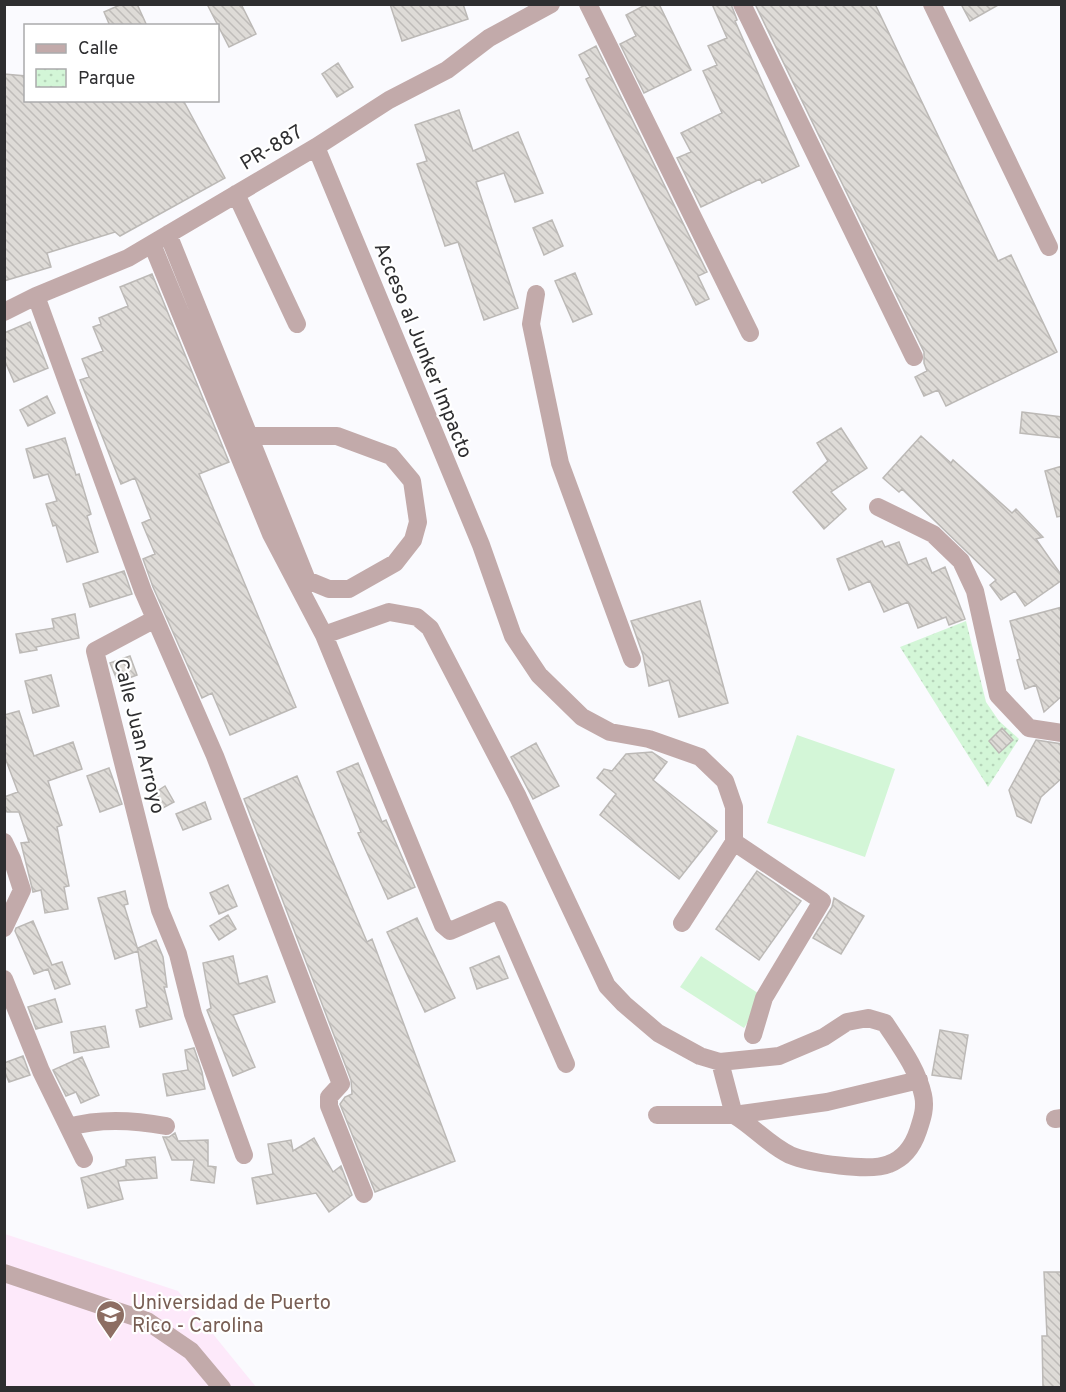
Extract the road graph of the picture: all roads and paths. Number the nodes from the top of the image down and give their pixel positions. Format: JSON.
{"nodes":[{"id":1,"x":551,"y":4,"type":"edge"},
{"id":2,"x":588,"y":4,"type":"edge"},
{"id":3,"x":742,"y":4,"type":"edge"},
{"id":4,"x":932,"y":4,"type":"edge"},
{"id":5,"x":316,"y":147,"type":"junction"},
{"id":6,"x":236,"y":194,"type":"junction"},
{"id":7,"x":168,"y":234,"type":"junction"},
{"id":8,"x":152,"y":244,"type":"junction"},
{"id":9,"x":1049,"y":247,"type":"dead end"},
{"id":10,"x":536,"y":294,"type":"dead end"},
{"id":11,"x":36,"y":296,"type":"junction"},
{"id":12,"x":4,"y":312,"type":"edge"},
{"id":13,"x":297,"y":324,"type":"dead end"},
{"id":14,"x":750,"y":333,"type":"dead end"},
{"id":15,"x":914,"y":357,"type":"dead end"},
{"id":16,"x":249,"y":436,"type":"junction"},
{"id":17,"x":878,"y":507,"type":"dead end"},
{"id":18,"x":155,"y":620,"type":"junction"},
{"id":19,"x":324,"y":635,"type":"junction"},
{"id":20,"x":632,"y":659,"type":"dead end"},
{"id":21,"x":1062,"y":734,"type":"edge"},
{"id":22,"x":4,"y":842,"type":"edge"},
{"id":23,"x":734,"y":843,"type":"junction"},
{"id":24,"x":682,"y":923,"type":"dead end"},
{"id":25,"x":4,"y":928,"type":"edge"},
{"id":26,"x":4,"y":979,"type":"edge"},
{"id":27,"x":753,"y":1035,"type":"dead end"},
{"id":28,"x":720,"y":1062,"type":"junction"},
{"id":29,"x":566,"y":1064,"type":"dead end"},
{"id":30,"x":918,"y":1080,"type":"junction"},
{"id":31,"x":657,"y":1115,"type":"dead end"},
{"id":32,"x":734,"y":1115,"type":"junction"},
{"id":33,"x":166,"y":1126,"type":"dead end"},
{"id":34,"x":69,"y":1127,"type":"junction"},
{"id":35,"x":244,"y":1155,"type":"dead end"},
{"id":36,"x":84,"y":1159,"type":"dead end"},
{"id":37,"x":364,"y":1194,"type":"dead end"},
{"id":38,"x":4,"y":1274,"type":"edge"},
{"id":39,"x":222,"y":1388,"type":"edge"}],
"edges":[{"from":1,"to":5,"type":"street","name":"PR-887"},
{"from":2,"to":14,"type":"street"},
{"from":3,"to":15,"type":"street"},
{"from":4,"to":9,"type":"street"},
{"from":5,"to":6,"type":"street","name":"PR-887"},
{"from":5,"to":23,"type":"street","name":"Acceso al Junker Impacto"},
{"from":6,"to":7,"type":"street","name":"PR-887"},
{"from":6,"to":13,"type":"street"},
{"from":7,"to":8,"type":"street","name":"PR-887"},
{"from":7,"to":16,"type":"street"},
{"from":8,"to":11,"type":"street","name":"PR-887"},
{"from":8,"to":19,"type":"street"},
{"from":10,"to":20,"type":"street"},
{"from":11,"to":12,"type":"street","name":"PR-887"},
{"from":11,"to":18,"type":"street"},
{"from":16,"to":16,"type":"street"},
{"from":17,"to":21,"type":"street"},
{"from":18,"to":35,"type":"street","name":"Calle Juan Arroyo"},
{"from":18,"to":37,"type":"street"},
{"from":19,"to":28,"type":"street"},
{"from":19,"to":29,"type":"street"},
{"from":22,"to":25,"type":"street"},
{"from":23,"to":24,"type":"street"},
{"from":23,"to":27,"type":"street"},
{"from":26,"to":34,"type":"street"},
{"from":28,"to":30,"type":"street"},
{"from":28,"to":32,"type":"street"},
{"from":30,"to":32,"type":"street"},
{"from":30,"to":32,"type":"street"},
{"from":31,"to":32,"type":"street"},
{"from":33,"to":34,"type":"street"},
{"from":34,"to":36,"type":"street"},
{"from":38,"to":39,"type":"street"}]}
